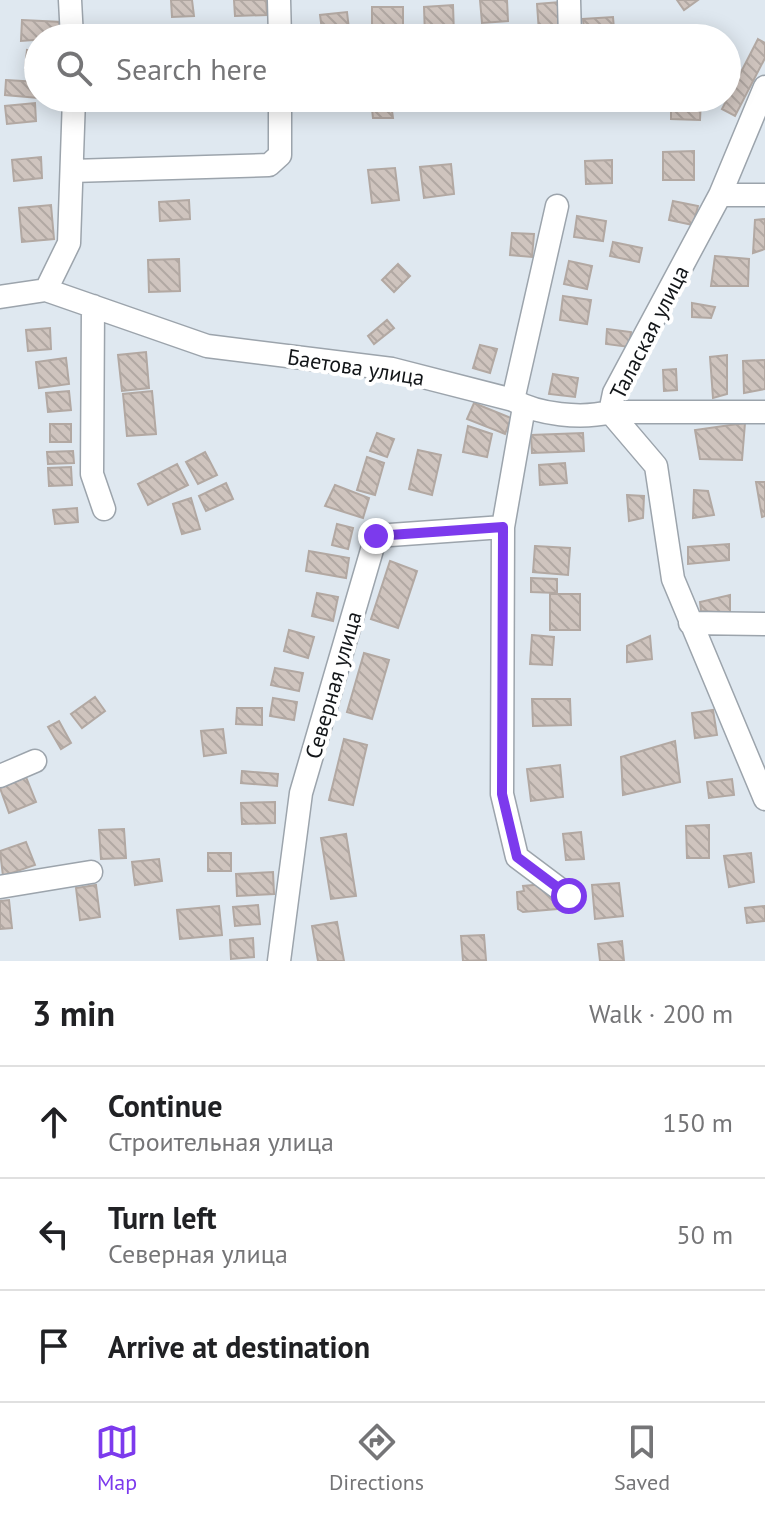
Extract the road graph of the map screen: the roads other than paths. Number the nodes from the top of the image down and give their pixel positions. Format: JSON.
{"nodes":[{"id":1,"x":70,"y":0,"type":"edge"},
{"id":2,"x":279,"y":0,"type":"edge"},
{"id":3,"x":569,"y":0,"type":"edge"},
{"id":4,"x":71,"y":24,"type":"edge"},
{"id":5,"x":280,"y":24,"type":"edge"},
{"id":6,"x":570,"y":24,"type":"edge"},
{"id":7,"x":765,"y":87,"type":"edge"},
{"id":8,"x":74,"y":112,"type":"edge"},
{"id":9,"x":280,"y":112,"type":"edge"},
{"id":10,"x":72,"y":171,"type":"junction"},
{"id":11,"x":720,"y":195,"type":"junction"},
{"id":12,"x":765,"y":195,"type":"edge"},
{"id":13,"x":557,"y":206,"type":"dead end"},
{"id":14,"x":46,"y":290,"type":"junction"},
{"id":15,"x":0,"y":297,"type":"edge"},
{"id":16,"x":93,"y":306,"type":"junction"},
{"id":17,"x":518,"y":404,"type":"junction"},
{"id":18,"x":610,"y":412,"type":"junction"},
{"id":19,"x":765,"y":412,"type":"edge"},
{"id":20,"x":104,"y":509,"type":"dead end"},
{"id":21,"x":503,"y":527,"type":"junction"},
{"id":22,"x":690,"y":623,"type":"junction"},
{"id":23,"x":765,"y":624,"type":"edge"},
{"id":24,"x":35,"y":761,"type":"dead end"},
{"id":25,"x":0,"y":776,"type":"edge"},
{"id":26,"x":765,"y":799,"type":"edge"},
{"id":27,"x":91,"y":872,"type":"dead end"},
{"id":28,"x":0,"y":887,"type":"edge"},
{"id":29,"x":569,"y":896,"type":"dead end"},
{"id":30,"x":279,"y":961,"type":"edge"}],
"edges":[{"from":1,"to":4,"type":"street"},
{"from":2,"to":5,"type":"street"},
{"from":3,"to":6,"type":"street"},
{"from":7,"to":11,"type":"street","name":"Талаская улица"},
{"from":8,"to":10,"type":"street"},
{"from":9,"to":10,"type":"street"},
{"from":10,"to":14,"type":"street"},
{"from":11,"to":12,"type":"street"},
{"from":11,"to":18,"type":"street","name":"Талаская улица"},
{"from":13,"to":17,"type":"street"},
{"from":14,"to":15,"type":"street","name":"Баетова улица"},
{"from":14,"to":16,"type":"street","name":"Баетова улица"},
{"from":16,"to":17,"type":"street","name":"Баетова улица"},
{"from":16,"to":20,"type":"street"},
{"from":17,"to":18,"type":"street","name":"Баетова улица"},
{"from":17,"to":21,"type":"street"},
{"from":18,"to":19,"type":"street","name":"Баетова улица"},
{"from":18,"to":22,"type":"street","name":"Талаская улица"},
{"from":21,"to":29,"type":"street"},
{"from":21,"to":30,"type":"street","name":"Северная улица"},
{"from":22,"to":23,"type":"street"},
{"from":22,"to":26,"type":"street","name":"Талаская улица"},
{"from":24,"to":25,"type":"street"},
{"from":27,"to":28,"type":"street"}]}
